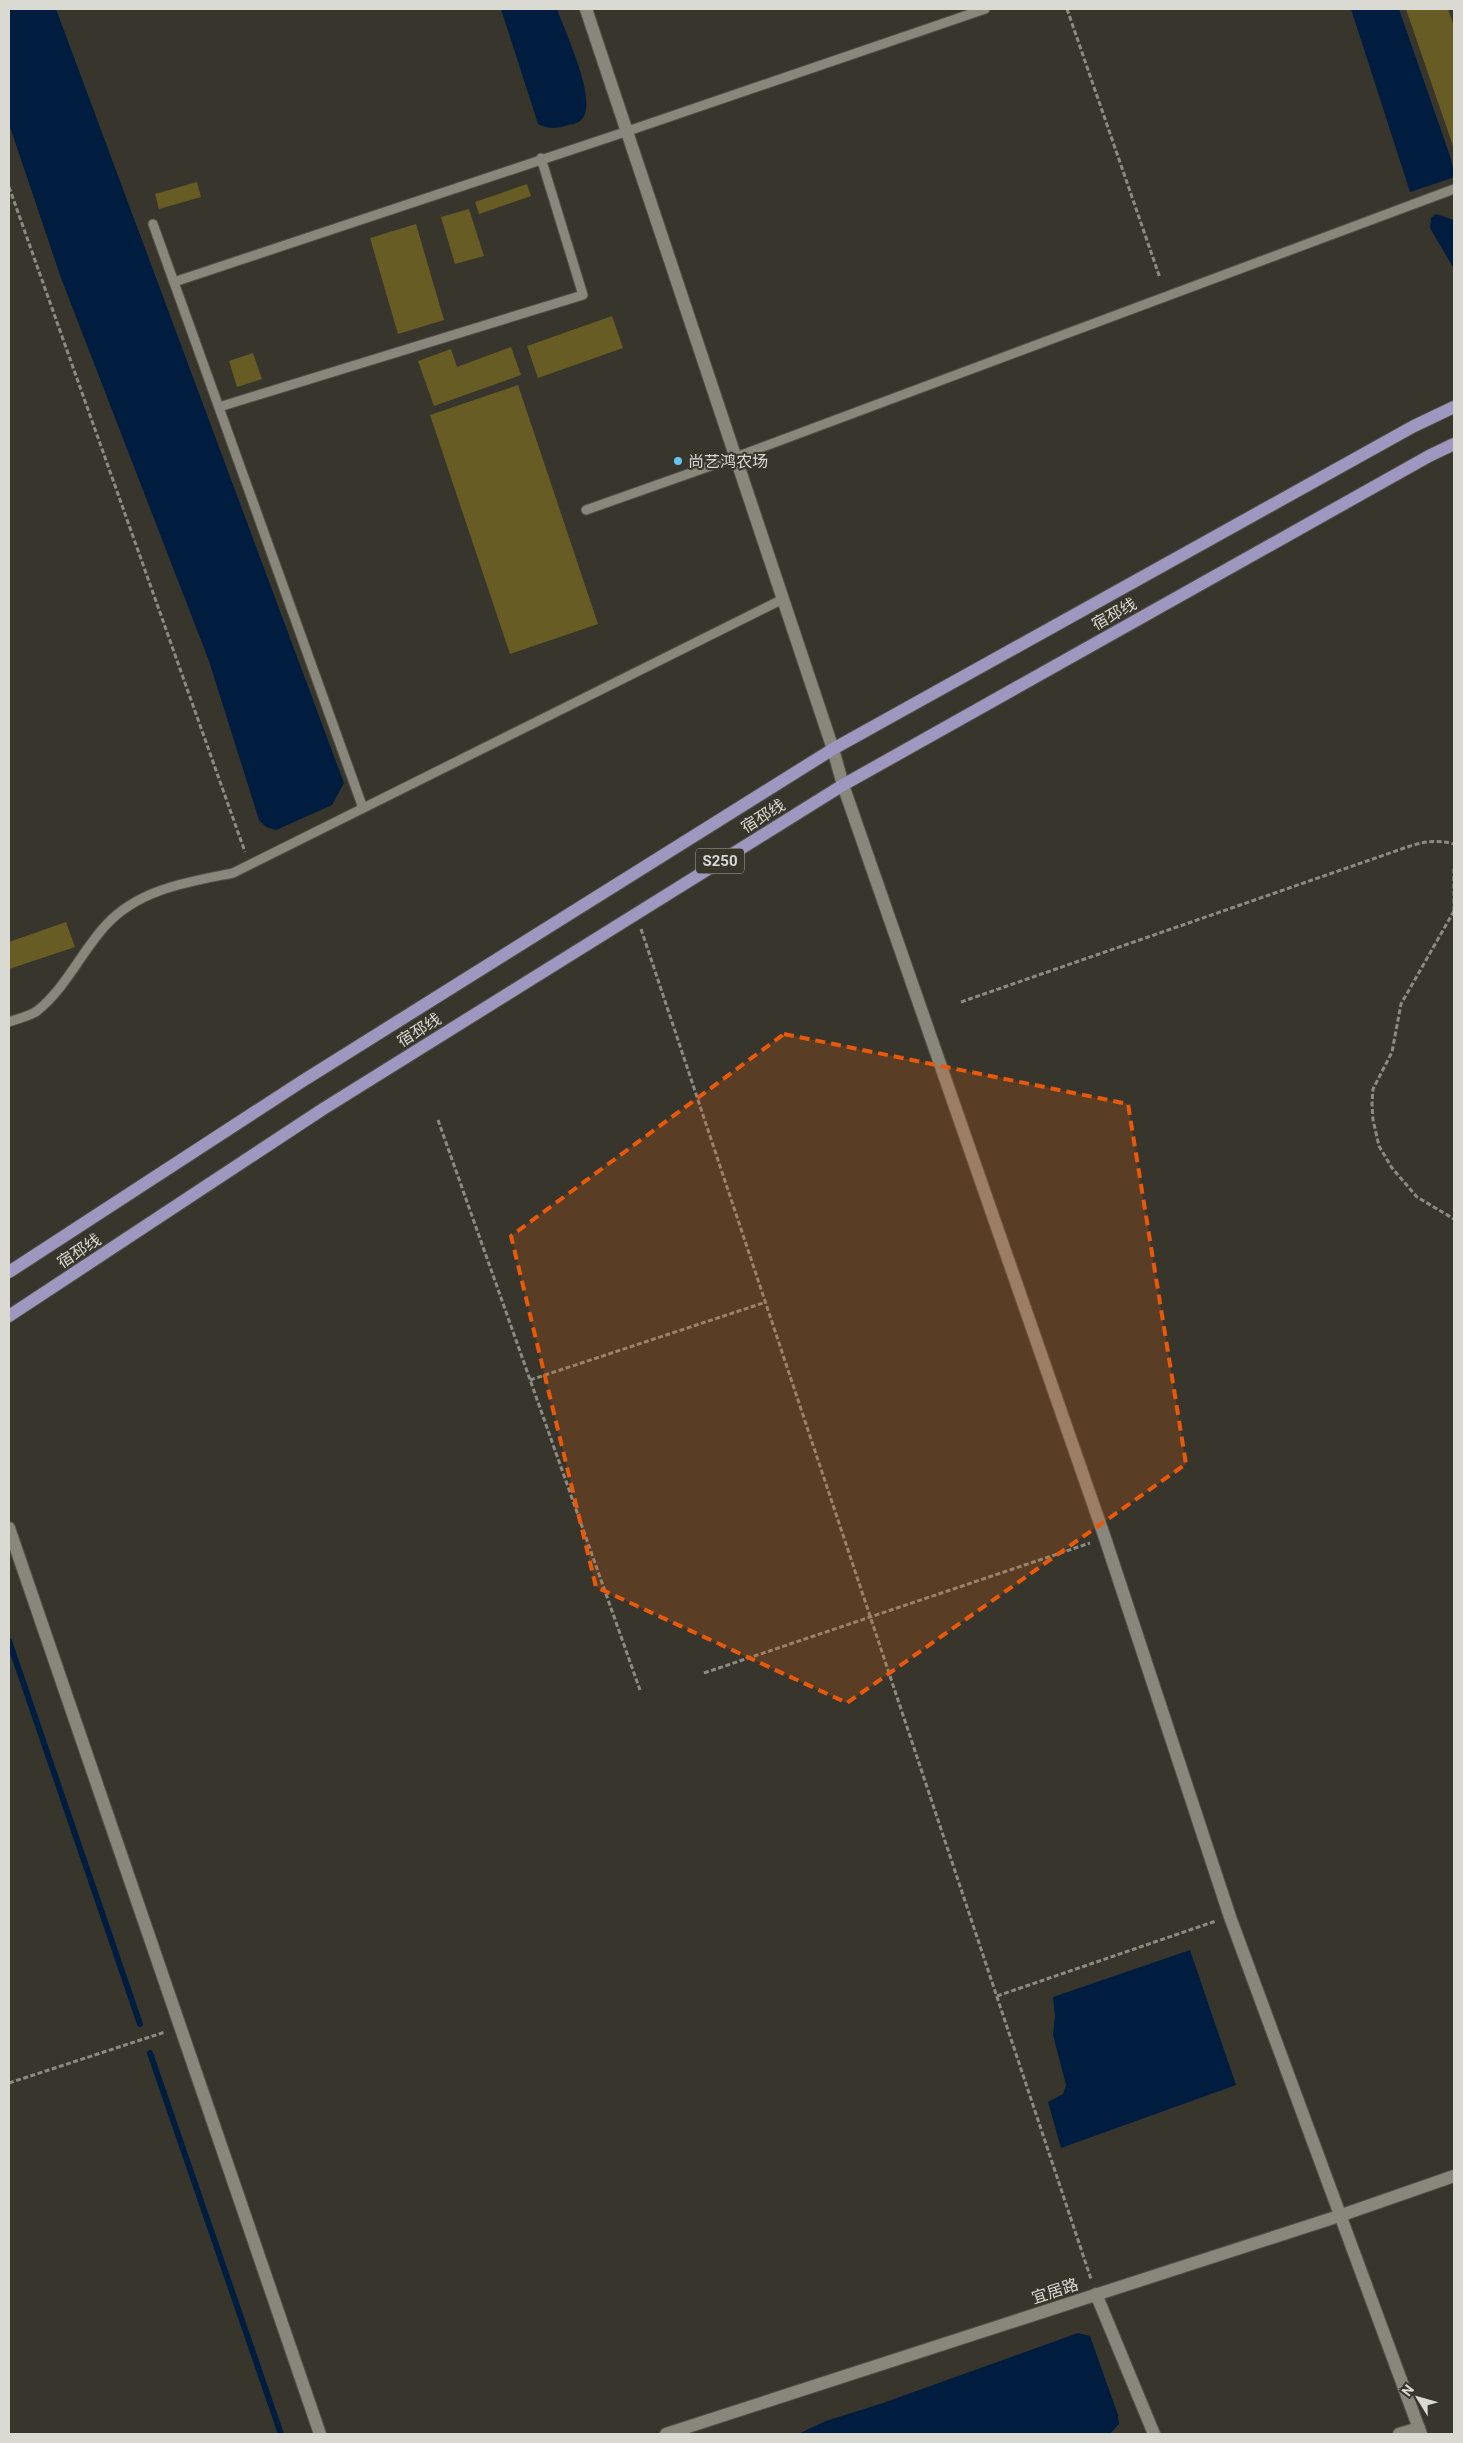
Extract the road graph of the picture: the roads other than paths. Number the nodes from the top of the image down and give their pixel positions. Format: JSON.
{"nodes":[{"id":1,"x":586,"y":9,"type":"edge"},
{"id":2,"x":985,"y":9,"type":"edge"},
{"id":3,"x":628,"y":131,"type":"junction"},
{"id":4,"x":541,"y":158,"type":"junction"},
{"id":5,"x":1454,"y":188,"type":"edge"},
{"id":6,"x":153,"y":224,"type":"dead end"},
{"id":7,"x":174,"y":282,"type":"junction"},
{"id":8,"x":219,"y":407,"type":"junction"},
{"id":9,"x":1454,"y":407,"type":"edge"},
{"id":10,"x":1454,"y":444,"type":"edge"},
{"id":11,"x":736,"y":457,"type":"junction"},
{"id":12,"x":586,"y":510,"type":"dead end"},
{"id":13,"x":783,"y":599,"type":"junction"},
{"id":14,"x":833,"y":748,"type":"junction"},
{"id":15,"x":843,"y":785,"type":"junction"},
{"id":16,"x":364,"y":808,"type":"junction"},
{"id":17,"x":9,"y":1022,"type":"edge"},
{"id":18,"x":9,"y":1272,"type":"edge"},
{"id":19,"x":9,"y":1316,"type":"edge"},
{"id":20,"x":9,"y":1528,"type":"edge"},
{"id":21,"x":1454,"y":2176,"type":"edge"},
{"id":22,"x":1339,"y":2216,"type":"junction"},
{"id":23,"x":1096,"y":2294,"type":"junction"},
{"id":24,"x":1420,"y":2431,"type":"edge"},
{"id":25,"x":320,"y":2434,"type":"edge"},
{"id":26,"x":666,"y":2434,"type":"edge"},
{"id":27,"x":1154,"y":2434,"type":"edge"},
{"id":28,"x":1399,"y":2434,"type":"edge"}],
"edges":[{"from":1,"to":3,"type":"street"},
{"from":2,"to":3,"type":"lane"},
{"from":3,"to":4,"type":"lane"},
{"from":3,"to":11,"type":"street"},
{"from":4,"to":7,"type":"lane"},
{"from":4,"to":8,"type":"lane"},
{"from":5,"to":11,"type":"lane"},
{"from":6,"to":7,"type":"lane"},
{"from":7,"to":8,"type":"lane"},
{"from":8,"to":16,"type":"lane"},
{"from":9,"to":14,"type":"main road","name":"宿邳线","number":"S250"},
{"from":10,"to":15,"type":"main road","name":"宿邳线","number":"S250"},
{"from":11,"to":12,"type":"lane"},
{"from":11,"to":13,"type":"street"},
{"from":13,"to":14,"type":"street"},
{"from":13,"to":16,"type":"lane"},
{"from":14,"to":15,"type":"street"},
{"from":14,"to":18,"type":"main road","name":"宿邳线","number":"S250"},
{"from":15,"to":19,"type":"main road","name":"宿邳线","number":"S250"},
{"from":15,"to":22,"type":"street"},
{"from":16,"to":17,"type":"lane"},
{"from":20,"to":25,"type":"street"},
{"from":21,"to":22,"type":"street","name":"宜居路"},
{"from":22,"to":23,"type":"street","name":"宜居路"},
{"from":22,"to":24,"type":"street"},
{"from":23,"to":26,"type":"street","name":"宜居路"},
{"from":23,"to":27,"type":"street"},
{"from":24,"to":28,"type":"street"}]}
